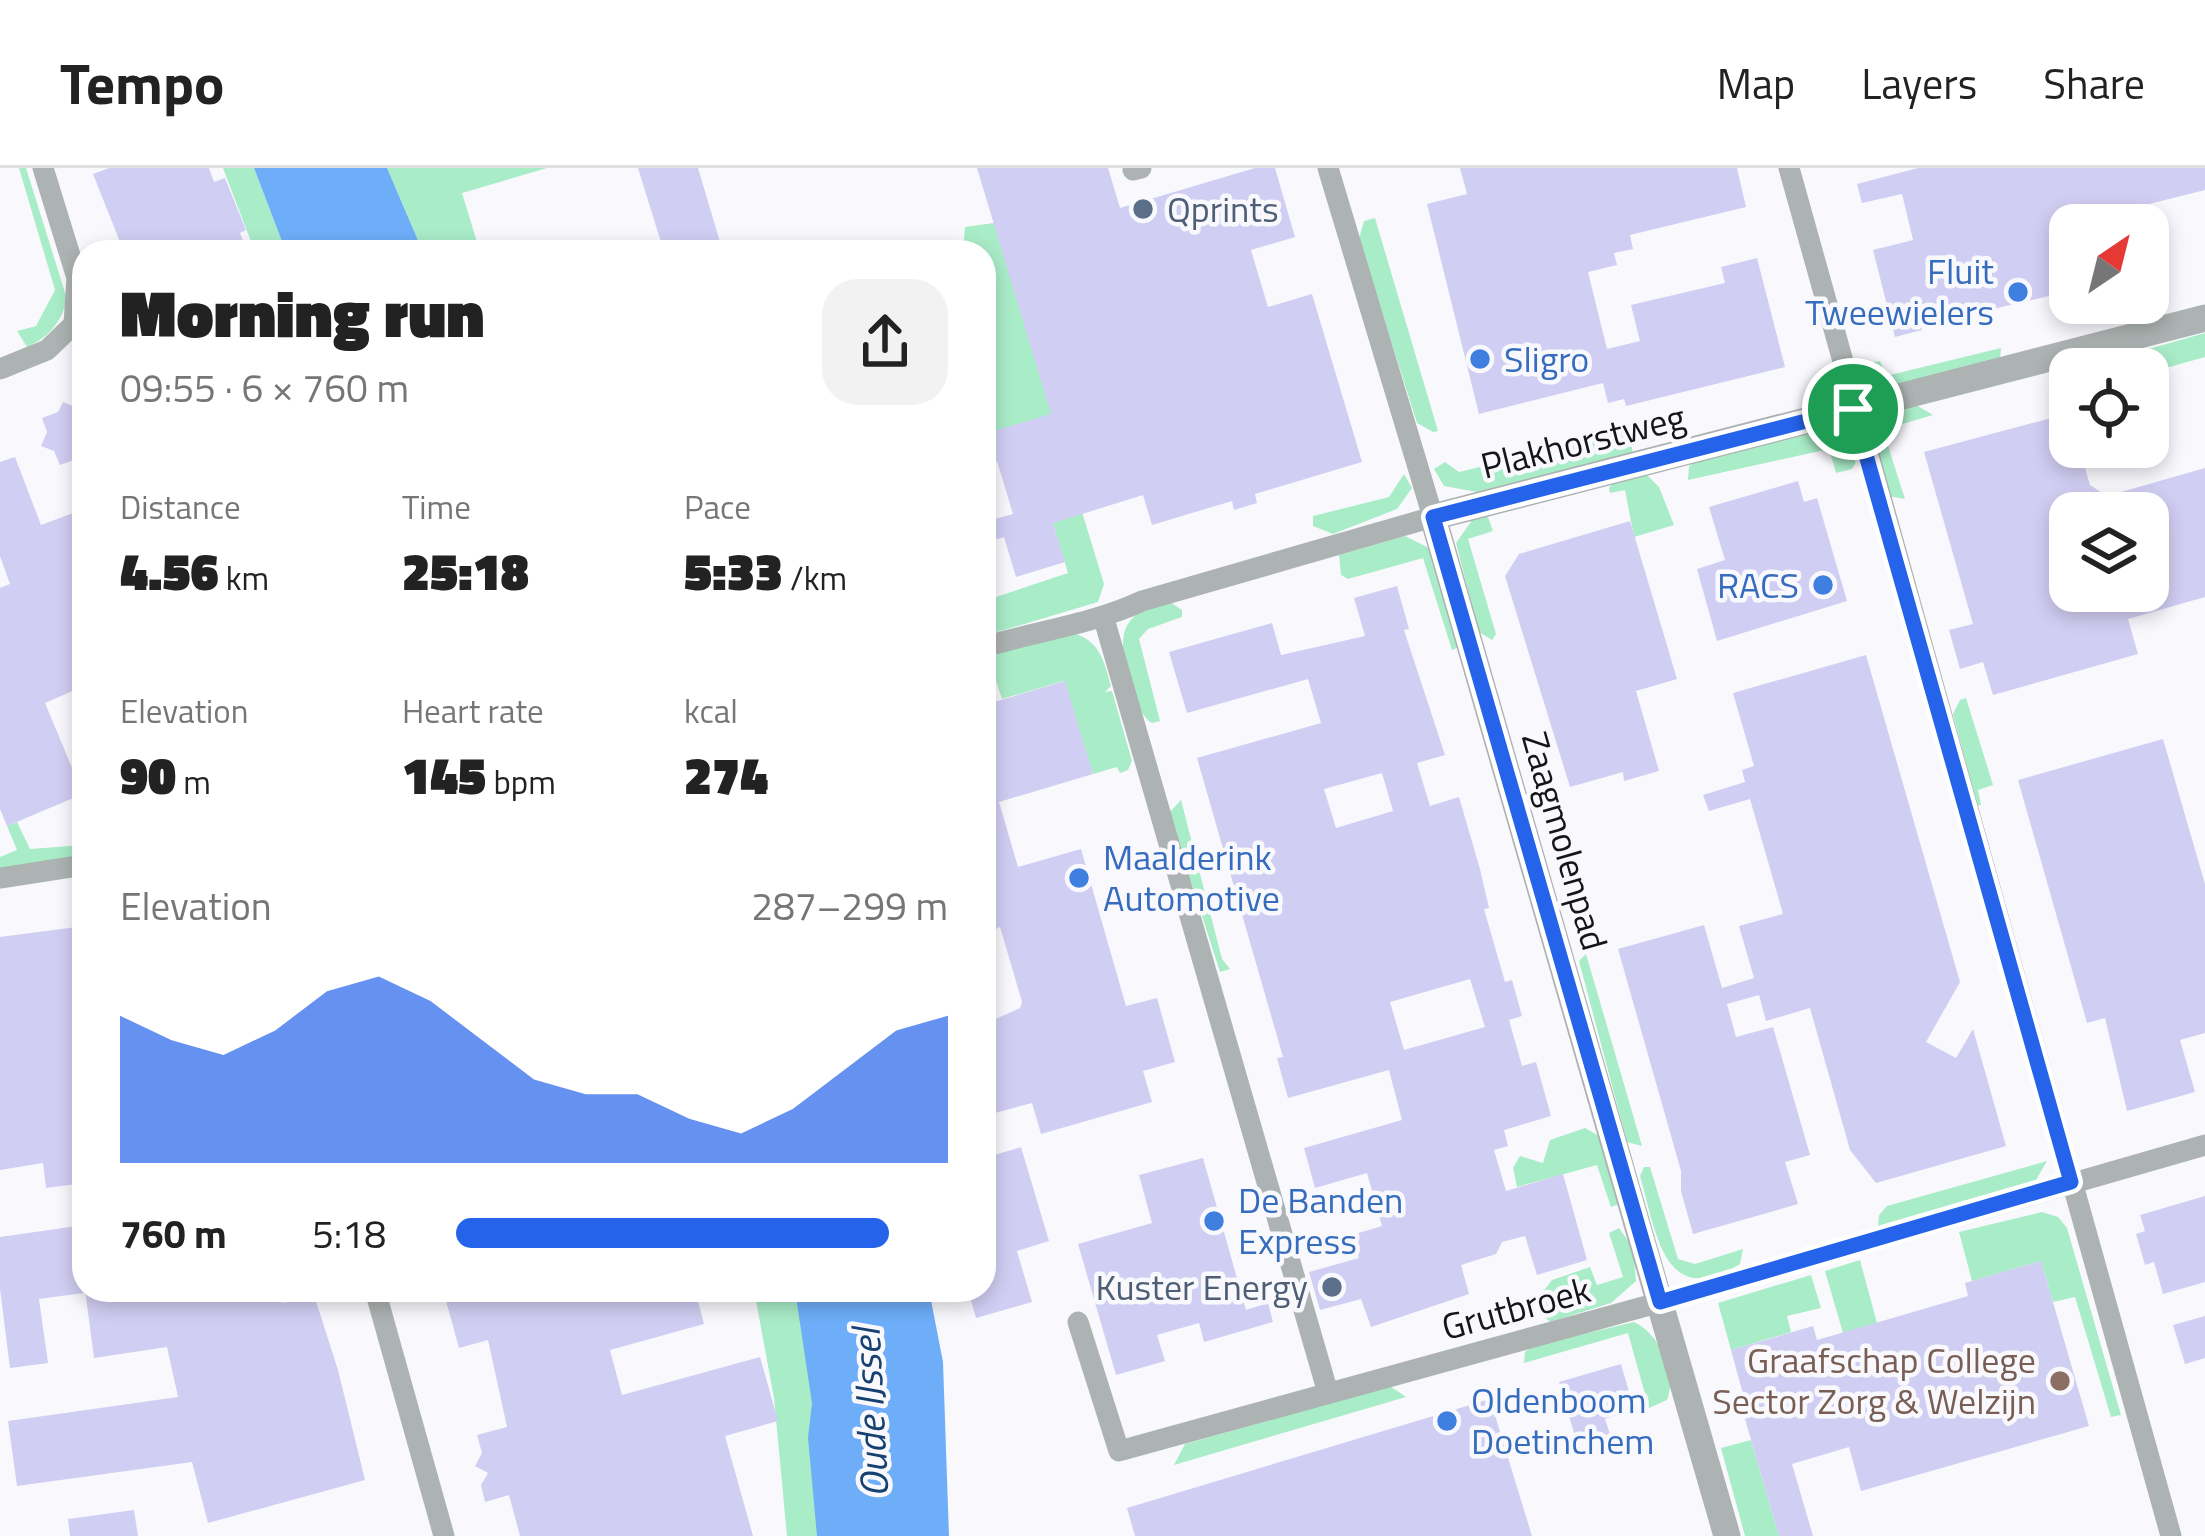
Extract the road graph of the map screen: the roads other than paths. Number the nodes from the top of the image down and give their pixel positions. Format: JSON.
{"nodes":[{"id":1,"x":43,"y":168,"type":"edge"},
{"id":2,"x":1328,"y":168,"type":"edge"},
{"id":3,"x":1790,"y":168,"type":"edge"},
{"id":4,"x":72,"y":262,"type":"edge"},
{"id":5,"x":2205,"y":318,"type":"edge"},
{"id":6,"x":72,"y":326,"type":"edge"},
{"id":7,"x":0,"y":369,"type":"edge"},
{"id":8,"x":1853,"y":409,"type":"junction"},
{"id":9,"x":1433,"y":517,"type":"junction"},
{"id":10,"x":1104,"y":619,"type":"junction"},
{"id":11,"x":996,"y":644,"type":"edge"},
{"id":12,"x":72,"y":867,"type":"edge"},
{"id":13,"x":0,"y":878,"type":"edge"},
{"id":14,"x":2205,"y":1144,"type":"edge"},
{"id":15,"x":2071,"y":1182,"type":"junction"},
{"id":16,"x":378,"y":1302,"type":"edge"},
{"id":17,"x":1660,"y":1302,"type":"junction"},
{"id":18,"x":1078,"y":1322,"type":"dead end"},
{"id":19,"x":1328,"y":1393,"type":"junction"},
{"id":20,"x":444,"y":1536,"type":"edge"},
{"id":21,"x":1727,"y":1536,"type":"edge"},
{"id":22,"x":2171,"y":1536,"type":"edge"}],
"edges":[{"from":1,"to":4,"type":"street"},
{"from":2,"to":9,"type":"street","name":"Zaagmolenpad"},
{"from":3,"to":8,"type":"street"},
{"from":5,"to":8,"type":"street","name":"Plakhorstweg"},
{"from":6,"to":7,"type":"street"},
{"from":8,"to":9,"type":"street","name":"Plakhorstweg"},
{"from":8,"to":15,"type":"street"},
{"from":9,"to":10,"type":"street","name":"Plakhorstweg"},
{"from":9,"to":17,"type":"street","name":"Zaagmolenpad"},
{"from":10,"to":11,"type":"street","name":"Plakhorstweg"},
{"from":10,"to":19,"type":"street"},
{"from":12,"to":13,"type":"street"},
{"from":14,"to":15,"type":"street","name":"Grutbroek"},
{"from":15,"to":17,"type":"street","name":"Grutbroek"},
{"from":15,"to":22,"type":"street"},
{"from":16,"to":20,"type":"street"},
{"from":17,"to":19,"type":"street","name":"Grutbroek"},
{"from":17,"to":21,"type":"street","name":"Zaagmolenpad"},
{"from":18,"to":19,"type":"street","name":"Grutbroek"}]}
